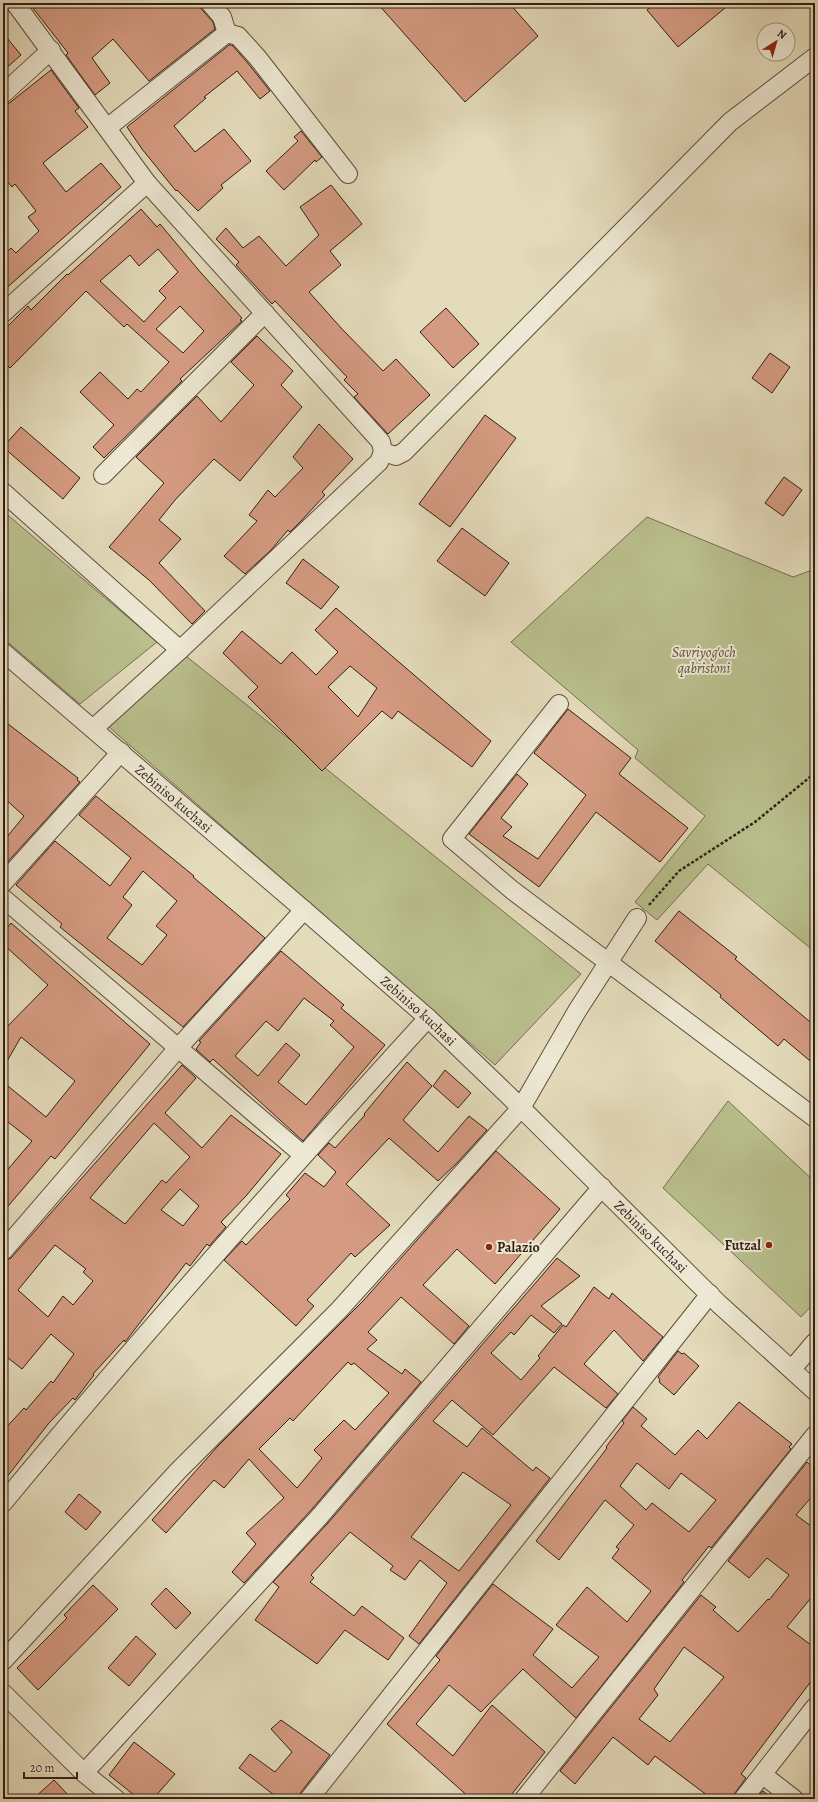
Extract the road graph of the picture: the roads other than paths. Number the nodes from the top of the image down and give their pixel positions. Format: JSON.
{"nodes":[{"id":1,"x":15,"y":3,"type":"edge"},
{"id":2,"x":210,"y":3,"type":"edge"},
{"id":3,"x":227,"y":33,"type":"junction"},
{"id":4,"x":51,"y":50,"type":"junction"},
{"id":5,"x":815,"y":57,"type":"edge"},
{"id":6,"x":3,"y":94,"type":"edge"},
{"id":7,"x":107,"y":128,"type":"junction"},
{"id":8,"x":348,"y":174,"type":"dead end"},
{"id":9,"x":147,"y":183,"type":"junction"},
{"id":10,"x":3,"y":313,"type":"edge"},
{"id":11,"x":264,"y":313,"type":"junction"},
{"id":12,"x":383,"y":452,"type":"junction"},
{"id":13,"x":103,"y":475,"type":"dead end"},
{"id":14,"x":3,"y":492,"type":"edge"},
{"id":15,"x":180,"y":650,"type":"junction"},
{"id":16,"x":3,"y":652,"type":"edge"},
{"id":17,"x":560,"y":704,"type":"dead end"},
{"id":18,"x":94,"y":728,"type":"junction"},
{"id":19,"x":121,"y":752,"type":"junction"},
{"id":20,"x":3,"y":883,"type":"edge"},
{"id":21,"x":3,"y":898,"type":"edge"},
{"id":22,"x":304,"y":910,"type":"junction"},
{"id":23,"x":637,"y":918,"type":"road end"},
{"id":24,"x":608,"y":963,"type":"junction"},
{"id":25,"x":428,"y":1018,"type":"junction"},
{"id":26,"x":178,"y":1048,"type":"junction"},
{"id":27,"x":521,"y":1108,"type":"junction"},
{"id":28,"x":815,"y":1118,"type":"edge"},
{"id":29,"x":303,"y":1155,"type":"junction"},
{"id":30,"x":602,"y":1187,"type":"junction"},
{"id":31,"x":3,"y":1251,"type":"edge"},
{"id":32,"x":710,"y":1294,"type":"junction"},
{"id":33,"x":815,"y":1342,"type":"edge"},
{"id":34,"x":792,"y":1370,"type":"junction"},
{"id":35,"x":815,"y":1391,"type":"edge"},
{"id":36,"x":815,"y":1435,"type":"edge"},
{"id":37,"x":3,"y":1502,"type":"edge"},
{"id":38,"x":3,"y":1661,"type":"edge"},
{"id":39,"x":3,"y":1693,"type":"edge"},
{"id":40,"x":815,"y":1707,"type":"edge"},
{"id":41,"x":84,"y":1773,"type":"junction"},
{"id":42,"x":763,"y":1775,"type":"junction"},
{"id":43,"x":116,"y":1799,"type":"edge"},
{"id":44,"x":309,"y":1799,"type":"edge"},
{"id":45,"x":524,"y":1799,"type":"edge"},
{"id":46,"x":743,"y":1799,"type":"edge"},
{"id":47,"x":794,"y":1799,"type":"edge"}],
"edges":[{"from":1,"to":4,"type":"street"},
{"from":2,"to":3,"type":"street"},
{"from":3,"to":7,"type":"street"},
{"from":3,"to":8,"type":"street"},
{"from":4,"to":6,"type":"street"},
{"from":4,"to":7,"type":"street"},
{"from":5,"to":12,"type":"street"},
{"from":7,"to":9,"type":"street"},
{"from":9,"to":10,"type":"street"},
{"from":9,"to":11,"type":"street"},
{"from":11,"to":12,"type":"street"},
{"from":11,"to":13,"type":"street"},
{"from":12,"to":15,"type":"street"},
{"from":14,"to":15,"type":"street"},
{"from":15,"to":18,"type":"street"},
{"from":16,"to":18,"type":"street","name":"Zebiniso kuchasi"},
{"from":17,"to":24,"type":"street"},
{"from":18,"to":19,"type":"street","name":"Zebiniso kuchasi"},
{"from":19,"to":20,"type":"street"},
{"from":19,"to":22,"type":"street","name":"Zebiniso kuchasi"},
{"from":21,"to":26,"type":"street"},
{"from":22,"to":25,"type":"street","name":"Zebiniso kuchasi"},
{"from":22,"to":26,"type":"street"},
{"from":23,"to":24,"type":"street"},
{"from":24,"to":27,"type":"street"},
{"from":24,"to":28,"type":"street"},
{"from":25,"to":27,"type":"street","name":"Zebiniso kuchasi"},
{"from":25,"to":29,"type":"street"},
{"from":26,"to":29,"type":"street"},
{"from":26,"to":31,"type":"street"},
{"from":27,"to":30,"type":"street","name":"Zebiniso kuchasi"},
{"from":27,"to":38,"type":"street"},
{"from":29,"to":37,"type":"street"},
{"from":30,"to":32,"type":"street","name":"Zebiniso kuchasi"},
{"from":30,"to":41,"type":"street"},
{"from":32,"to":34,"type":"street","name":"Zebiniso kuchasi"},
{"from":32,"to":44,"type":"street"},
{"from":33,"to":34,"type":"street"},
{"from":34,"to":35,"type":"street","name":"Zebiniso kuchasi"},
{"from":36,"to":45,"type":"street"},
{"from":39,"to":41,"type":"street"},
{"from":40,"to":42,"type":"street"},
{"from":41,"to":43,"type":"street"},
{"from":42,"to":46,"type":"street"},
{"from":42,"to":47,"type":"street"}]}
